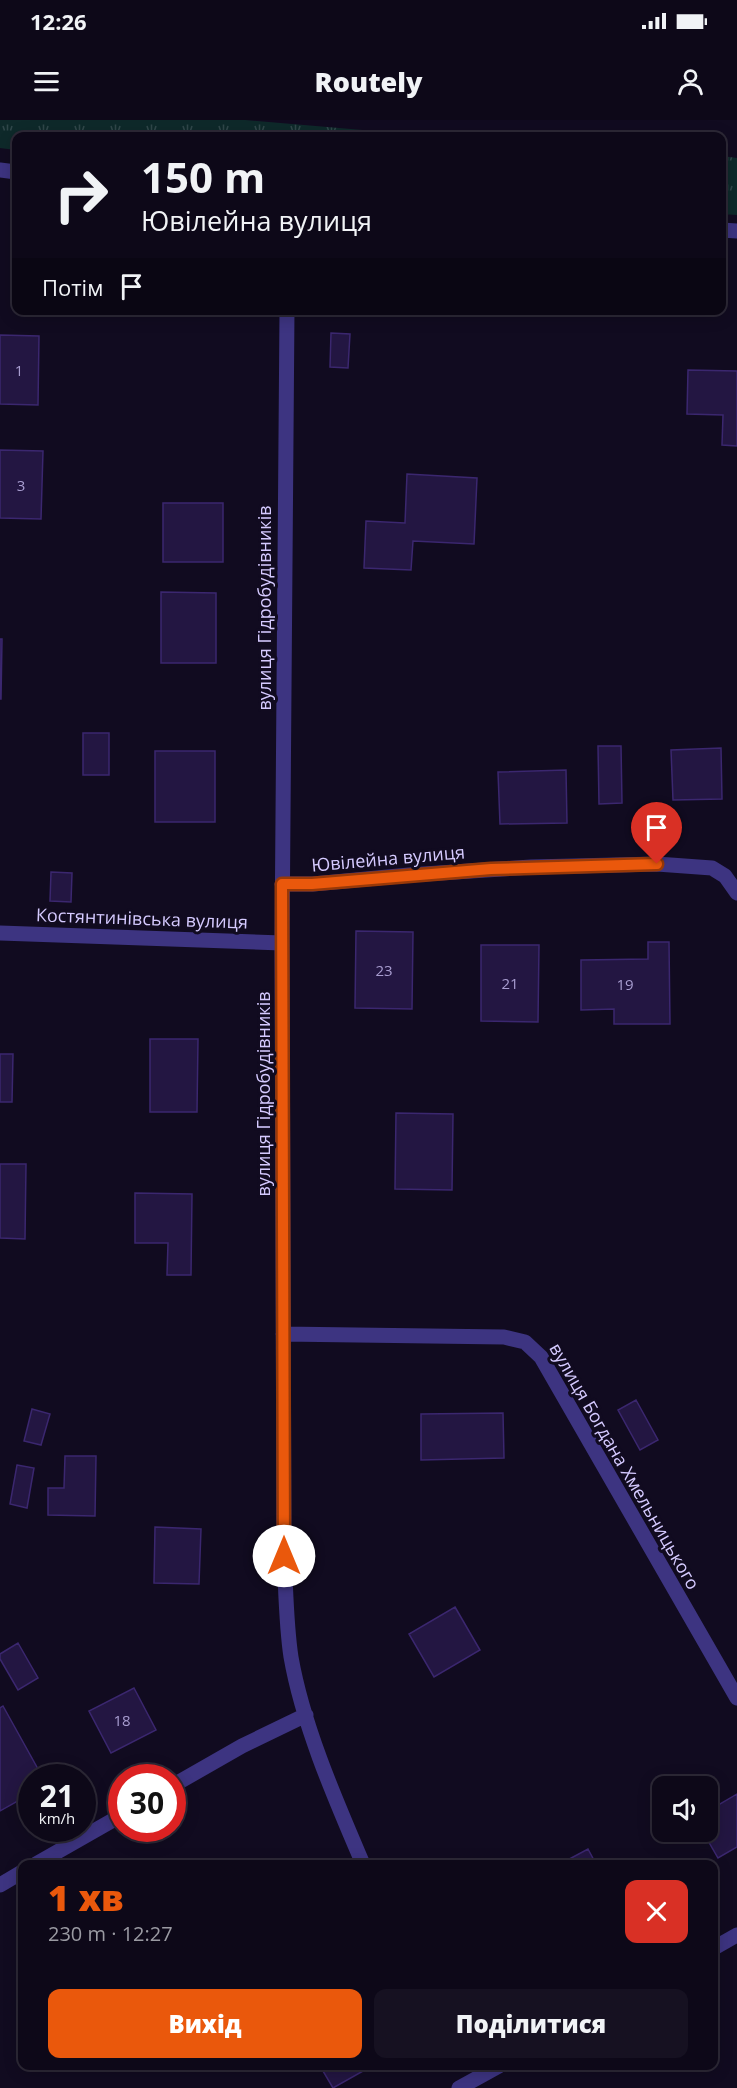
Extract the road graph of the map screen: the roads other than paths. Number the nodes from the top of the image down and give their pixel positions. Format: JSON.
{"nodes":[{"id":1,"x":287,"y":315,"type":"edge"},
{"id":2,"x":282,"y":884,"type":"junction"},
{"id":3,"x":737,"y":893,"type":"edge"},
{"id":4,"x":0,"y":933,"type":"edge"},
{"id":5,"x":282,"y":942,"type":"junction"},
{"id":6,"x":284,"y":1334,"type":"junction"},
{"id":7,"x":737,"y":1698,"type":"edge"},
{"id":8,"x":306,"y":1715,"type":"junction"},
{"id":9,"x":186,"y":1778,"type":"edge"},
{"id":10,"x":108,"y":1823,"type":"edge"},
{"id":11,"x":43,"y":1860,"type":"edge"},
{"id":12,"x":361,"y":1860,"type":"edge"},
{"id":13,"x":18,"y":1874,"type":"edge"},
{"id":14,"x":0,"y":1885,"type":"edge"},
{"id":15,"x":737,"y":1935,"type":"edge"},
{"id":16,"x":718,"y":1946,"type":"edge"},
{"id":17,"x":467,"y":2070,"type":"edge"},
{"id":18,"x":494,"y":2070,"type":"edge"},
{"id":19,"x":475,"y":2084,"type":"edge"},
{"id":20,"x":459,"y":2088,"type":"edge"}],
"edges":[{"from":1,"to":2,"type":"street","name":"вулиця Гідробудівників"},
{"from":2,"to":3,"type":"street","name":"Ювілейна вулиця"},
{"from":2,"to":5,"type":"street","name":"вулиця Гідробудівників"},
{"from":4,"to":5,"type":"street","name":"Костянтинівська вулиця"},
{"from":5,"to":6,"type":"street","name":"вулиця Гідробудівників"},
{"from":6,"to":7,"type":"street","name":"вулиця Богдана Хмельницького"},
{"from":6,"to":8,"type":"street","name":"вулиця Гідробудівників"},
{"from":8,"to":9,"type":"street"},
{"from":8,"to":12,"type":"street","name":"вулиця Гідробудівників"},
{"from":10,"to":11,"type":"street"},
{"from":13,"to":14,"type":"street"},
{"from":15,"to":16,"type":"street"},
{"from":17,"to":19,"type":"street"},
{"from":18,"to":19,"type":"street"},
{"from":19,"to":20,"type":"street"}]}
